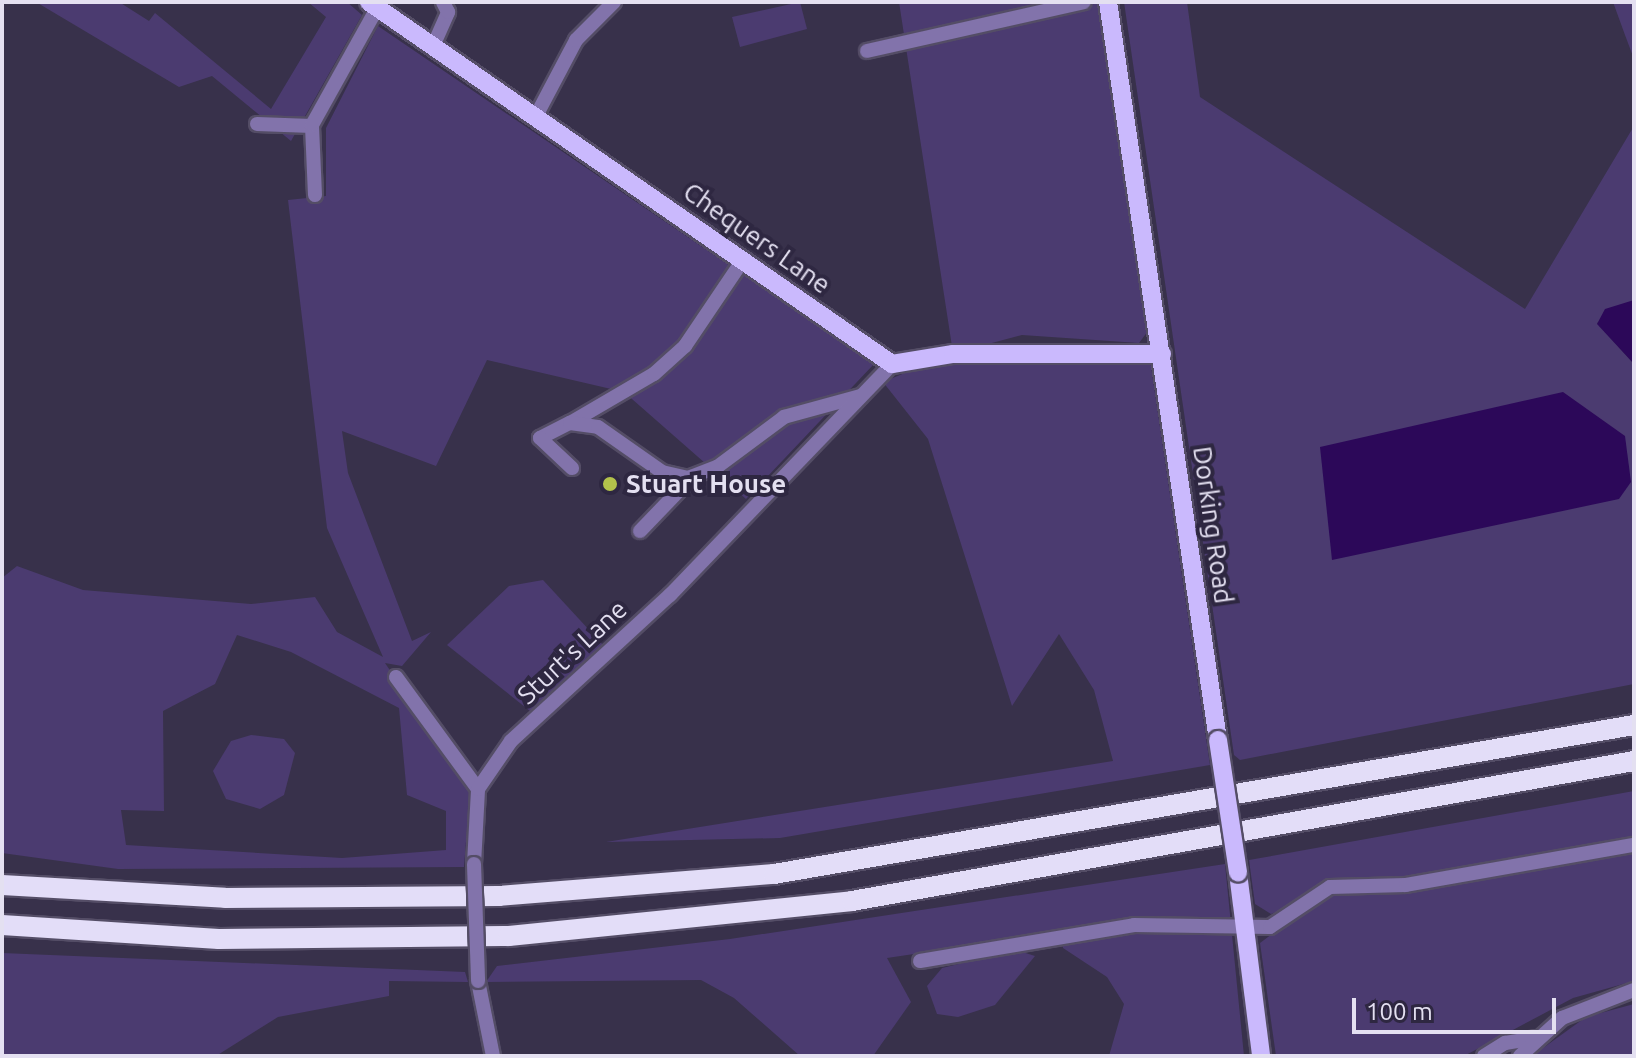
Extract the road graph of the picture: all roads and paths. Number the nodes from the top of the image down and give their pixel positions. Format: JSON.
{"nodes":[{"id":1,"x":443,"y":2,"type":"edge"},
{"id":2,"x":614,"y":2,"type":"edge"},
{"id":3,"x":1084,"y":2,"type":"edge"},
{"id":4,"x":1108,"y":2,"type":"edge"},
{"id":5,"x":373,"y":5,"type":"edge"},
{"id":6,"x":434,"y":44,"type":"junction"},
{"id":7,"x":867,"y":51,"type":"dead end"},
{"id":8,"x":536,"y":116,"type":"junction"},
{"id":9,"x":257,"y":124,"type":"dead end"},
{"id":10,"x":312,"y":126,"type":"junction"},
{"id":11,"x":315,"y":195,"type":"dead end"},
{"id":12,"x":743,"y":260,"type":"junction"},
{"id":13,"x":1162,"y":354,"type":"junction"},
{"id":14,"x":892,"y":364,"type":"junction"},
{"id":15,"x":860,"y":396,"type":"junction"},
{"id":16,"x":570,"y":423,"type":"junction"},
{"id":17,"x":572,"y":468,"type":"dead end"},
{"id":18,"x":692,"y":477,"type":"junction"},
{"id":19,"x":640,"y":531,"type":"dead end"},
{"id":20,"x":396,"y":677,"type":"dead end"},
{"id":21,"x":1634,"y":725,"type":"edge"},
{"id":22,"x":1634,"y":761,"type":"edge"},
{"id":23,"x":478,"y":789,"type":"junction"},
{"id":24,"x":1634,"y":845,"type":"edge"},
{"id":25,"x":2,"y":885,"type":"edge"},
{"id":26,"x":2,"y":925,"type":"edge"},
{"id":27,"x":1245,"y":929,"type":"junction"},
{"id":28,"x":920,"y":961,"type":"dead end"},
{"id":29,"x":1634,"y":990,"type":"edge"},
{"id":30,"x":1536,"y":1038,"type":"junction"},
{"id":31,"x":493,"y":1056,"type":"edge"},
{"id":32,"x":1261,"y":1056,"type":"edge"},
{"id":33,"x":1484,"y":1056,"type":"edge"},
{"id":34,"x":1520,"y":1056,"type":"edge"}],
"edges":[{"from":1,"to":6,"type":"street"},
{"from":2,"to":8,"type":"street"},
{"from":3,"to":7,"type":"street"},
{"from":4,"to":13,"type":"main road","name":"Dorking Road"},
{"from":5,"to":6,"type":"main road","name":"Chequers Lane"},
{"from":5,"to":10,"type":"street"},
{"from":6,"to":8,"type":"main road","name":"Chequers Lane"},
{"from":8,"to":12,"type":"main road","name":"Chequers Lane"},
{"from":9,"to":10,"type":"street"},
{"from":10,"to":11,"type":"street"},
{"from":12,"to":14,"type":"main road","name":"Chequers Lane"},
{"from":12,"to":16,"type":"street"},
{"from":13,"to":14,"type":"main road"},
{"from":13,"to":27,"type":"main road","name":"Dorking Road","bridge":true},
{"from":14,"to":15,"type":"street","name":"Sturt's Lane"},
{"from":15,"to":18,"type":"street"},
{"from":15,"to":23,"type":"street","name":"Sturt's Lane"},
{"from":16,"to":17,"type":"street"},
{"from":16,"to":18,"type":"street"},
{"from":18,"to":19,"type":"street"},
{"from":20,"to":23,"type":"street"},
{"from":21,"to":25,"type":"highway"},
{"from":22,"to":26,"type":"highway"},
{"from":23,"to":31,"type":"street","bridge":true},
{"from":24,"to":27,"type":"street"},
{"from":27,"to":28,"type":"street"},
{"from":27,"to":32,"type":"main road","name":"Dorking Road"},
{"from":29,"to":30,"type":"street"},
{"from":30,"to":33,"type":"street"},
{"from":30,"to":34,"type":"street"}]}
